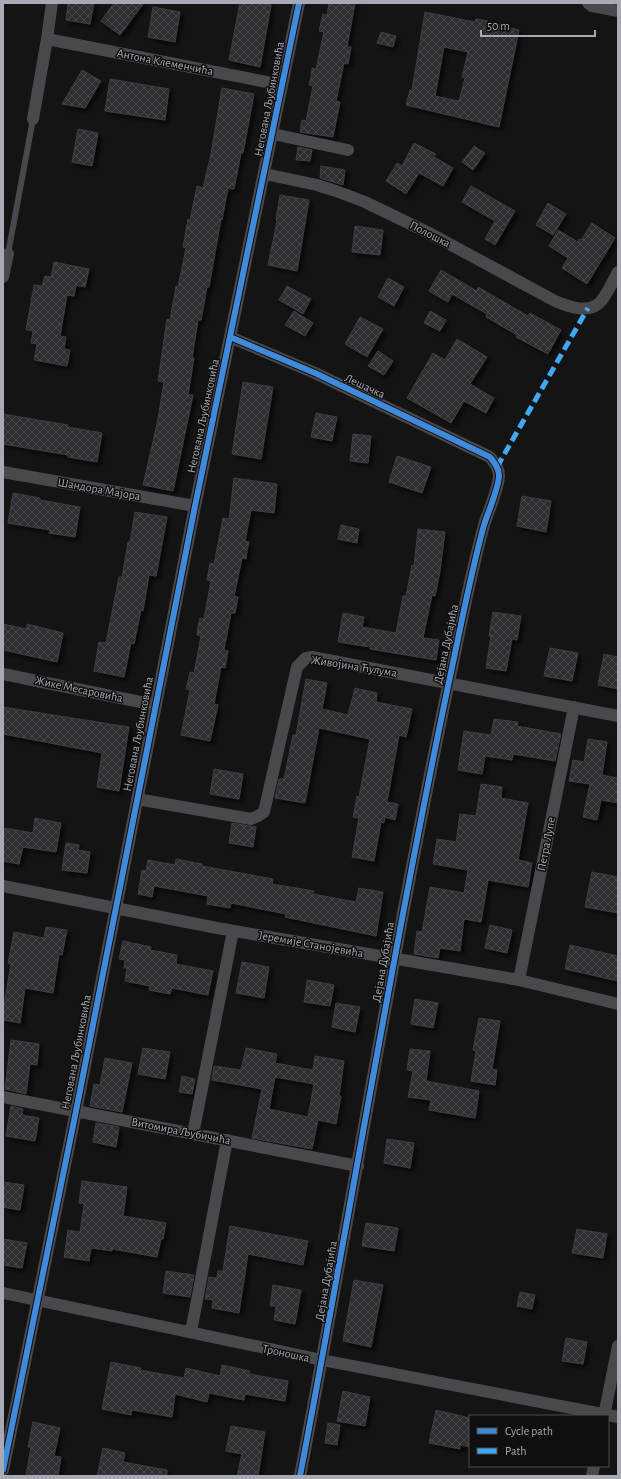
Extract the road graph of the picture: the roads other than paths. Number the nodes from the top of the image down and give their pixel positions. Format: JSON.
{"nodes":[{"id":1,"x":52,"y":3,"type":"edge"},
{"id":2,"x":299,"y":3,"type":"edge"},
{"id":3,"x":588,"y":3,"type":"edge"},
{"id":4,"x":618,"y":11,"type":"edge"},
{"id":5,"x":47,"y":39,"type":"junction"},
{"id":6,"x":282,"y":85,"type":"junction"},
{"id":7,"x":33,"y":119,"type":"joint"},
{"id":8,"x":272,"y":134,"type":"junction"},
{"id":9,"x":348,"y":150,"type":"dead end"},
{"id":10,"x":265,"y":174,"type":"junction"},
{"id":11,"x":8,"y":254,"type":"joint"},
{"id":12,"x":618,"y":272,"type":"edge"},
{"id":13,"x":3,"y":276,"type":"edge"},
{"id":14,"x":230,"y":337,"type":"junction"},
{"id":15,"x":490,"y":457,"type":"joint"},
{"id":16,"x":3,"y":472,"type":"edge"},
{"id":17,"x":195,"y":506,"type":"junction"},
{"id":18,"x":3,"y":674,"type":"edge"},
{"id":19,"x":449,"y":683,"type":"junction"},
{"id":20,"x":155,"y":705,"type":"junction"},
{"id":21,"x":574,"y":707,"type":"junction"},
{"id":22,"x":618,"y":716,"type":"edge"},
{"id":23,"x":137,"y":799,"type":"junction"},
{"id":24,"x":3,"y":886,"type":"edge"},
{"id":25,"x":116,"y":908,"type":"junction"},
{"id":26,"x":233,"y":931,"type":"junction"},
{"id":27,"x":394,"y":958,"type":"junction"},
{"id":28,"x":519,"y":980,"type":"junction"},
{"id":29,"x":618,"y":1004,"type":"edge"},
{"id":30,"x":3,"y":1097,"type":"edge"},
{"id":31,"x":76,"y":1111,"type":"junction"},
{"id":32,"x":193,"y":1134,"type":"junction"},
{"id":33,"x":227,"y":1140,"type":"junction"},
{"id":34,"x":358,"y":1166,"type":"junction"},
{"id":35,"x":3,"y":1293,"type":"edge"},
{"id":36,"x":37,"y":1300,"type":"junction"},
{"id":37,"x":191,"y":1332,"type":"junction"},
{"id":38,"x":618,"y":1346,"type":"edge"},
{"id":39,"x":322,"y":1360,"type":"junction"},
{"id":40,"x":604,"y":1415,"type":"edge"},
{"id":41,"x":3,"y":1470,"type":"edge"},
{"id":42,"x":300,"y":1476,"type":"edge"}],
"edges":[{"from":1,"to":5,"type":"street"},
{"from":2,"to":6,"type":"street","name":"Негована Љубинковића"},
{"from":3,"to":4,"type":"street"},
{"from":5,"to":6,"type":"street","name":"Антона Клеменчића"},
{"from":5,"to":7,"type":"street"},
{"from":6,"to":8,"type":"street","name":"Негована Љубинковића"},
{"from":7,"to":11,"type":"lane"},
{"from":8,"to":9,"type":"street"},
{"from":8,"to":10,"type":"street","name":"Негована Љубинковића"},
{"from":10,"to":12,"type":"street","name":"Полошка"},
{"from":10,"to":14,"type":"street","name":"Негована Љубинковића"},
{"from":11,"to":13,"type":"street"},
{"from":14,"to":15,"type":"street","name":"Лешачка"},
{"from":14,"to":17,"type":"street","name":"Негована Љубинковића"},
{"from":15,"to":19,"type":"street","name":"Дејана Дубајића"},
{"from":16,"to":17,"type":"street","name":"Шандора Мајора"},
{"from":17,"to":20,"type":"street","name":"Негована Љубинковића"},
{"from":18,"to":20,"type":"street","name":"Жике Месаровића"},
{"from":19,"to":21,"type":"street","name":"Живојина Ћулума"},
{"from":19,"to":23,"type":"street","name":"Живојина Ћулума"},
{"from":19,"to":27,"type":"street","name":"Дејана Дубајића"},
{"from":20,"to":23,"type":"street","name":"Негована Љубинковића"},
{"from":21,"to":22,"type":"street","name":"Живојина Ћулума"},
{"from":21,"to":28,"type":"street","name":"Петра Лупе"},
{"from":23,"to":25,"type":"street","name":"Негована Љубинковића"},
{"from":24,"to":25,"type":"street","name":"Јеремије Станојевића"},
{"from":25,"to":26,"type":"street","name":"Јеремије Станојевића"},
{"from":25,"to":31,"type":"street","name":"Негована Љубинковића"},
{"from":26,"to":27,"type":"street","name":"Јеремије Станојевића"},
{"from":26,"to":32,"type":"street"},
{"from":27,"to":28,"type":"street","name":"Јеремије Станојевића"},
{"from":27,"to":34,"type":"street","name":"Дејана Дубајића"},
{"from":28,"to":29,"type":"street","name":"Јеремије Станојевића"},
{"from":30,"to":31,"type":"street","name":"Витомира Љубичића"},
{"from":31,"to":32,"type":"street","name":"Витомира Љубичића"},
{"from":31,"to":36,"type":"street","name":"Негована Љубинковића"},
{"from":32,"to":33,"type":"street","name":"Витомира Љубичића"},
{"from":33,"to":34,"type":"street","name":"Витомира Љубичића"},
{"from":33,"to":37,"type":"street"},
{"from":34,"to":39,"type":"street","name":"Дејана Дубајића"},
{"from":35,"to":36,"type":"street","name":"Троношка"},
{"from":36,"to":37,"type":"street","name":"Троношка"},
{"from":36,"to":41,"type":"street","name":"Негована Љубинковића"},
{"from":37,"to":39,"type":"street","name":"Троношка"},
{"from":38,"to":40,"type":"street"},
{"from":39,"to":40,"type":"street","name":"Троношка"},
{"from":39,"to":42,"type":"street","name":"Дејана Дубајића"}]}
